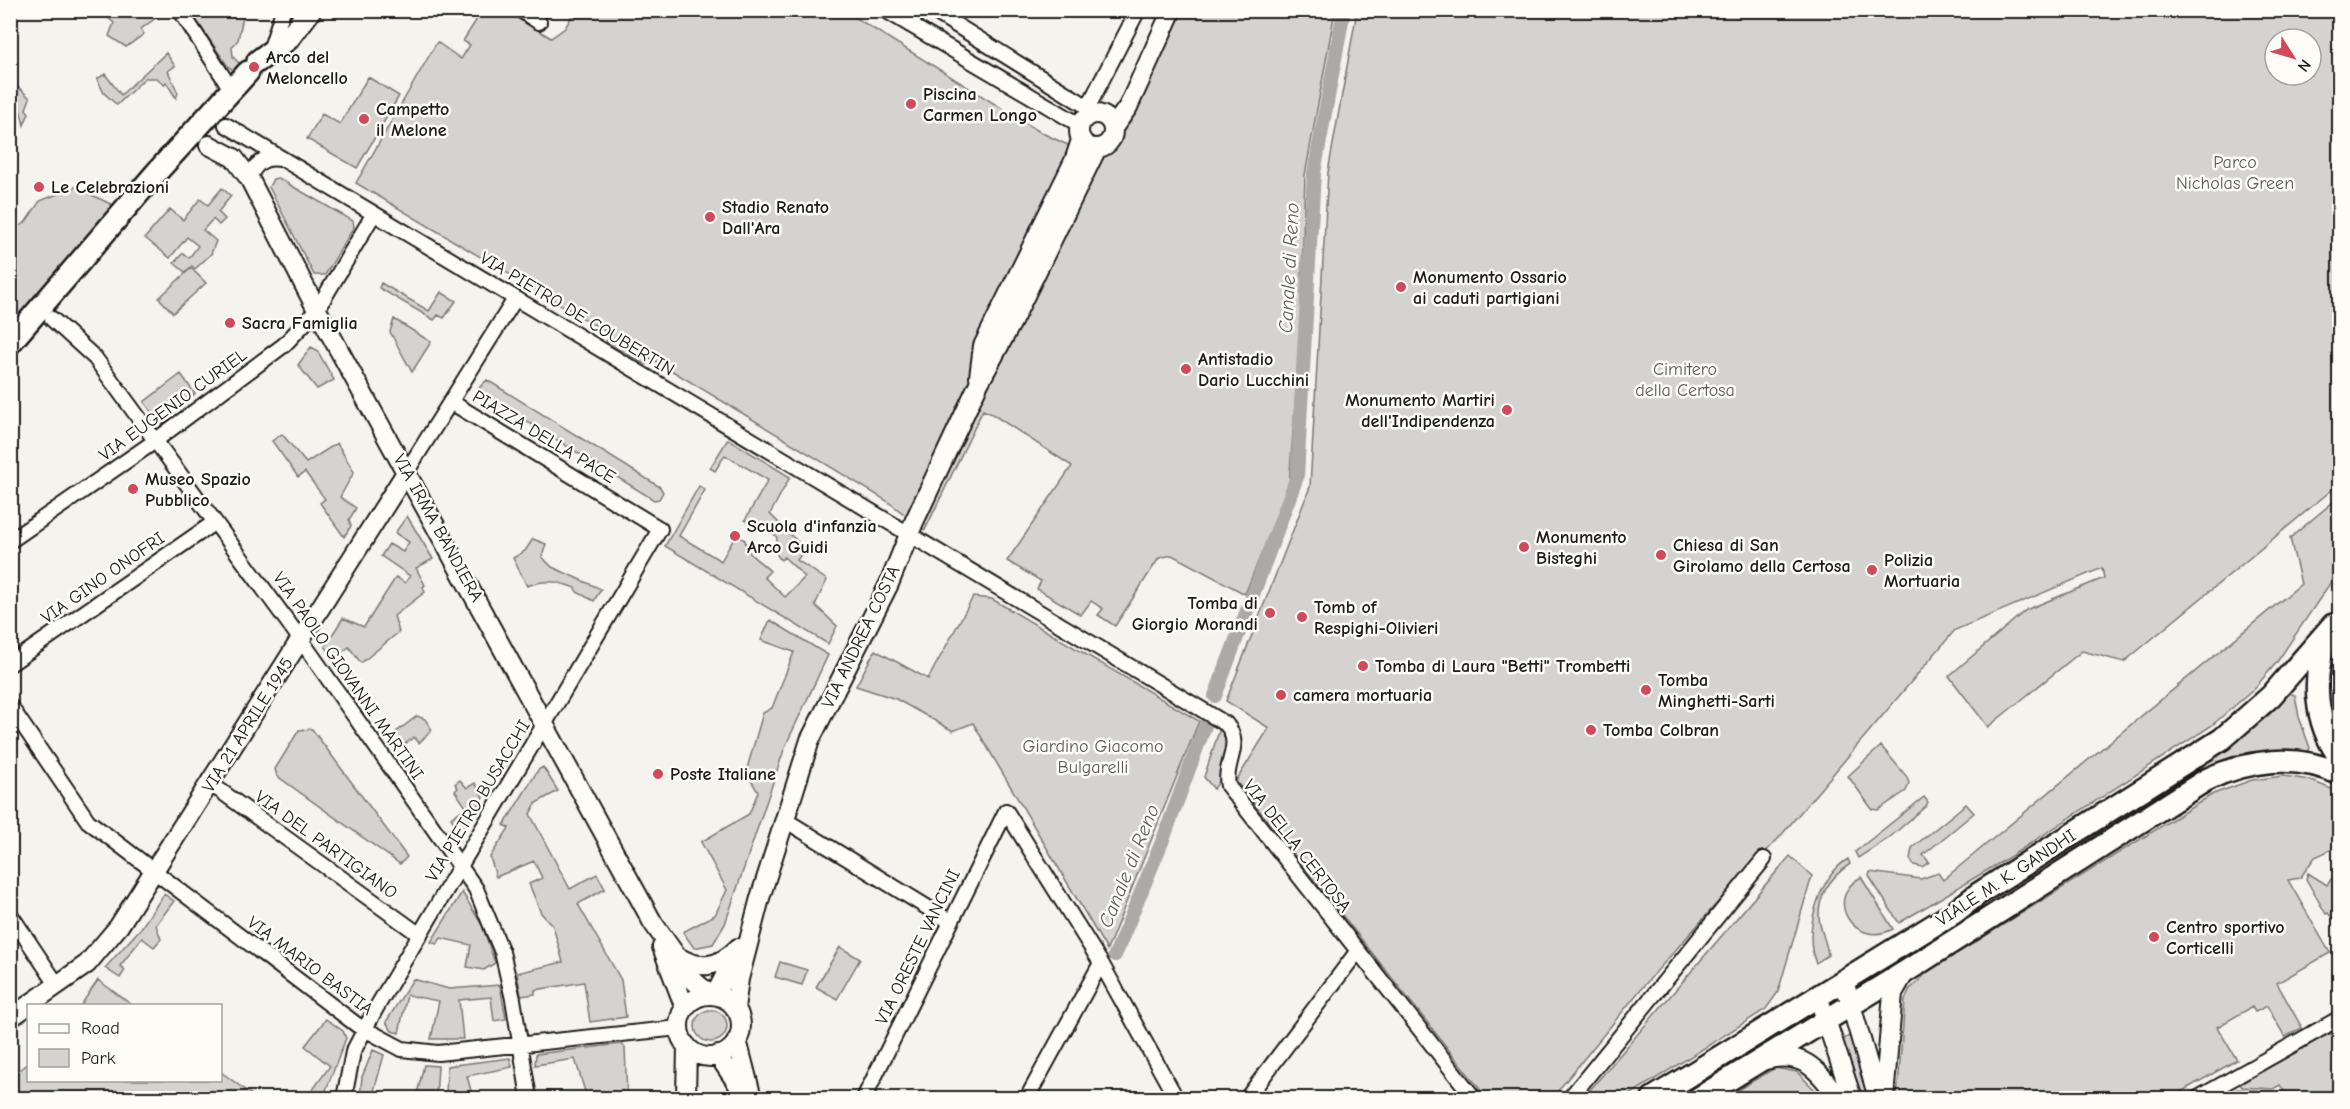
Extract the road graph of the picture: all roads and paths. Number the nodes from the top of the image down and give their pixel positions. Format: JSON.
{"nodes":[{"id":1,"x":180,"y":10,"type":"edge"},
{"id":2,"x":283,"y":10,"type":"edge"},
{"id":3,"x":310,"y":10,"type":"edge"},
{"id":4,"x":520,"y":10,"type":"edge"},
{"id":5,"x":885,"y":10,"type":"edge"},
{"id":6,"x":919,"y":10,"type":"edge"},
{"id":7,"x":932,"y":10,"type":"edge"},
{"id":8,"x":1138,"y":10,"type":"edge"},
{"id":9,"x":1172,"y":10,"type":"edge"},
{"id":10,"x":539,"y":22,"type":"dead end"},
{"id":11,"x":910,"y":25,"type":"junction"},
{"id":12,"x":998,"y":51,"type":"junction"},
{"id":13,"x":259,"y":62,"type":"junction"},
{"id":14,"x":987,"y":70,"type":"junction"},
{"id":15,"x":231,"y":89,"type":"junction"},
{"id":16,"x":219,"y":119,"type":"junction"},
{"id":17,"x":1094,"y":126,"type":"junction"},
{"id":18,"x":202,"y":139,"type":"junction"},
{"id":19,"x":281,"y":159,"type":"junction"},
{"id":20,"x":249,"y":178,"type":"junction"},
{"id":21,"x":373,"y":215,"type":"junction"},
{"id":22,"x":515,"y":299,"type":"junction"},
{"id":23,"x":317,"y":310,"type":"junction"},
{"id":24,"x":46,"y":314,"type":"junction"},
{"id":25,"x":10,"y":343,"type":"edge"},
{"id":26,"x":451,"y":402,"type":"junction"},
{"id":27,"x":155,"y":440,"type":"junction"},
{"id":28,"x":407,"y":471,"type":"junction"},
{"id":29,"x":215,"y":522,"type":"junction"},
{"id":30,"x":660,"y":529,"type":"joint"},
{"id":31,"x":909,"y":536,"type":"junction"},
{"id":32,"x":10,"y":541,"type":"edge"},
{"id":33,"x":2336,"y":619,"type":"edge"},
{"id":34,"x":301,"y":640,"type":"junction"},
{"id":35,"x":10,"y":664,"type":"edge"},
{"id":36,"x":10,"y":706,"type":"edge"},
{"id":37,"x":545,"y":724,"type":"junction"},
{"id":38,"x":2340,"y":758,"type":"edge"},
{"id":39,"x":2340,"y":774,"type":"edge"},
{"id":40,"x":211,"y":784,"type":"junction"},
{"id":41,"x":785,"y":820,"type":"junction"},
{"id":42,"x":1764,"y":859,"type":"dead end"},
{"id":43,"x":461,"y":866,"type":"junction"},
{"id":44,"x":156,"y":872,"type":"junction"},
{"id":45,"x":760,"y":898,"type":"junction"},
{"id":46,"x":10,"y":914,"type":"edge"},
{"id":47,"x":951,"y":922,"type":"junction"},
{"id":48,"x":653,"y":923,"type":"junction"},
{"id":49,"x":420,"y":935,"type":"junction"},
{"id":50,"x":739,"y":947,"type":"junction"},
{"id":51,"x":1357,"y":952,"type":"junction"},
{"id":52,"x":676,"y":956,"type":"junction"},
{"id":53,"x":1101,"y":963,"type":"junction"},
{"id":54,"x":1905,"y":972,"type":"junction"},
{"id":55,"x":58,"y":986,"type":"junction"},
{"id":56,"x":1848,"y":994,"type":"junction"},
{"id":57,"x":713,"y":995,"type":"junction"},
{"id":58,"x":30,"y":1004,"type":"edge"},
{"id":59,"x":27,"y":1006,"type":"edge"},
{"id":60,"x":685,"y":1008,"type":"junction"},
{"id":61,"x":735,"y":1008,"type":"junction"},
{"id":62,"x":1822,"y":1008,"type":"junction"},
{"id":63,"x":10,"y":1017,"type":"edge"},
{"id":64,"x":2340,"y":1018,"type":"edge"},
{"id":65,"x":679,"y":1028,"type":"junction"},
{"id":66,"x":364,"y":1030,"type":"junction"},
{"id":67,"x":737,"y":1040,"type":"junction"},
{"id":68,"x":521,"y":1044,"type":"junction"},
{"id":69,"x":687,"y":1046,"type":"junction"},
{"id":70,"x":715,"y":1056,"type":"junction"},
{"id":71,"x":1760,"y":1061,"type":"junction"},
{"id":72,"x":344,"y":1098,"type":"edge"},
{"id":73,"x":529,"y":1098,"type":"edge"},
{"id":74,"x":686,"y":1098,"type":"edge"},
{"id":75,"x":747,"y":1098,"type":"edge"},
{"id":76,"x":752,"y":1098,"type":"edge"},
{"id":77,"x":864,"y":1098,"type":"edge"},
{"id":78,"x":1027,"y":1098,"type":"edge"},
{"id":79,"x":1176,"y":1098,"type":"edge"},
{"id":80,"x":1247,"y":1098,"type":"edge"},
{"id":81,"x":1474,"y":1098,"type":"edge"},
{"id":82,"x":1570,"y":1098,"type":"edge"},
{"id":83,"x":1653,"y":1098,"type":"edge"},
{"id":84,"x":1699,"y":1098,"type":"edge"},
{"id":85,"x":1839,"y":1098,"type":"edge"},
{"id":86,"x":1852,"y":1098,"type":"edge"},
{"id":87,"x":1878,"y":1098,"type":"edge"},
{"id":88,"x":1884,"y":1098,"type":"edge"},
{"id":89,"x":2198,"y":1098,"type":"edge"}],
"edges":[{"from":1,"to":15,"type":"street"},
{"from":2,"to":13,"type":"street"},
{"from":3,"to":13,"type":"main road"},
{"from":4,"to":10,"type":"street"},
{"from":5,"to":11,"type":"street"},
{"from":6,"to":11,"type":"street"},
{"from":7,"to":12,"type":"street"},
{"from":8,"to":17,"type":"street","name":"VIA ANDREA COSTA"},
{"from":9,"to":17,"type":"street","name":"VIA ANDREA COSTA"},
{"from":11,"to":14,"type":"street"},
{"from":12,"to":14,"type":"street"},
{"from":12,"to":17,"type":"street"},
{"from":13,"to":15,"type":"main road"},
{"from":14,"to":17,"type":"street"},
{"from":15,"to":16,"type":"main road"},
{"from":16,"to":18,"type":"main road"},
{"from":16,"to":19,"type":"street","name":"VIA PIETRO DE COUBERTIN"},
{"from":17,"to":31,"type":"street","name":"VIA ANDREA COSTA"},
{"from":18,"to":20,"type":"street","name":"VIA IRMA BANDIERA"},
{"from":18,"to":24,"type":"main road"},
{"from":19,"to":20,"type":"street"},
{"from":19,"to":21,"type":"street","name":"VIA PIETRO DE COUBERTIN"},
{"from":20,"to":23,"type":"street","name":"VIA IRMA BANDIERA"},
{"from":21,"to":22,"type":"street","name":"VIA PIETRO DE COUBERTIN"},
{"from":21,"to":23,"type":"street","name":"VIA EUGENIO CURIEL"},
{"from":22,"to":26,"type":"street","name":"PIAZZA DELLA PACE"},
{"from":22,"to":31,"type":"street","name":"VIA PIETRO DE COUBERTIN"},
{"from":23,"to":27,"type":"street","name":"VIA EUGENIO CURIEL"},
{"from":23,"to":28,"type":"street","name":"VIA IRMA BANDIERA"},
{"from":24,"to":25,"type":"main road"},
{"from":24,"to":27,"type":"street","name":"VIA PAOLO GIOVANNI MARTINI"},
{"from":26,"to":28,"type":"street","name":"VIA 21 APRILE 1945"},
{"from":26,"to":30,"type":"street","name":"PIAZZA DELLA PACE"},
{"from":27,"to":29,"type":"street","name":"VIA PAOLO GIOVANNI MARTINI"},
{"from":27,"to":32,"type":"street","name":"VIA EUGENIO CURIEL"},
{"from":28,"to":34,"type":"street","name":"VIA 21 APRILE 1945"},
{"from":28,"to":37,"type":"street","name":"VIA IRMA BANDIERA"},
{"from":29,"to":34,"type":"street","name":"VIA PAOLO GIOVANNI MARTINI"},
{"from":29,"to":35,"type":"street","name":"VIA GINO ONOFRI"},
{"from":30,"to":37,"type":"street","name":"VIA PIETRO BUSACCHI"},
{"from":31,"to":41,"type":"street","name":"VIA ANDREA COSTA"},
{"from":31,"to":51,"type":"street","name":"VIA DELLA CERTOSA"},
{"from":33,"to":38,"type":"main road"},
{"from":33,"to":56,"type":"main road","name":"VIALE M. K. GANDHI"},
{"from":34,"to":40,"type":"street","name":"VIA 21 APRILE 1945"},
{"from":34,"to":43,"type":"street","name":"VIA PAOLO GIOVANNI MARTINI"},
{"from":36,"to":44,"type":"street","name":"VIA MARIO BASTIA"},
{"from":37,"to":43,"type":"street","name":"VIA PIETRO BUSACCHI"},
{"from":37,"to":48,"type":"street","name":"VIA IRMA BANDIERA"},
{"from":39,"to":54,"type":"main road","name":"VIALE M. K. GANDHI"},
{"from":40,"to":44,"type":"street","name":"VIA 21 APRILE 1945"},
{"from":40,"to":49,"type":"street","name":"VIA DEL PARTIGIANO"},
{"from":41,"to":45,"type":"street","name":"VIA ANDREA COSTA"},
{"from":41,"to":47,"type":"street"},
{"from":42,"to":82,"type":"street"},
{"from":43,"to":49,"type":"street","name":"VIA PIETRO BUSACCHI"},
{"from":43,"to":68,"type":"street","name":"VIA PAOLO GIOVANNI MARTINI"},
{"from":44,"to":55,"type":"street","name":"VIA 21 APRILE 1945"},
{"from":44,"to":66,"type":"street","name":"VIA MARIO BASTIA"},
{"from":45,"to":50,"type":"street","name":"VIA ANDREA COSTA"},
{"from":45,"to":61,"type":"street","name":"VIA ANDREA COSTA"},
{"from":46,"to":55,"type":"street"},
{"from":47,"to":53,"type":"street","name":"VIA ORESTE VANCINI"},
{"from":47,"to":77,"type":"street","name":"VIA ORESTE VANCINI"},
{"from":48,"to":52,"type":"street","name":"VIA IRMA BANDIERA"},
{"from":48,"to":60,"type":"street","name":"VIA IRMA BANDIERA"},
{"from":49,"to":66,"type":"street","name":"VIA PIETRO BUSACCHI"},
{"from":50,"to":52,"type":"street"},
{"from":50,"to":57,"type":"street","name":"VIA ANDREA COSTA"},
{"from":51,"to":80,"type":"street"},
{"from":51,"to":81,"type":"street","name":"VIA DELLA CERTOSA"},
{"from":52,"to":57,"type":"street","name":"VIA IRMA BANDIERA"},
{"from":53,"to":78,"type":"street"},
{"from":53,"to":79,"type":"street"},
{"from":54,"to":56,"type":"main road","name":"VIALE M. K. GANDHI"},
{"from":54,"to":88,"type":"street"},
{"from":55,"to":58,"type":"street","name":"VIA 21 APRILE 1945"},
{"from":56,"to":62,"type":"main road","name":"VIALE M. K. GANDHI"},
{"from":56,"to":87,"type":"street"},
{"from":57,"to":60,"type":"street"},
{"from":57,"to":61,"type":"street"},
{"from":59,"to":63,"type":"street","name":"VIA 21 APRILE 1945"},
{"from":60,"to":65,"type":"street"},
{"from":61,"to":67,"type":"street"},
{"from":62,"to":71,"type":"main road","name":"VIALE M. K. GANDHI"},
{"from":62,"to":83,"type":"main road","name":"VIALE M. K. GANDHI"},
{"from":62,"to":86,"type":"street"},
{"from":64,"to":89,"type":"street"},
{"from":65,"to":68,"type":"street","name":"VIA MARIO BASTIA"},
{"from":65,"to":69,"type":"street"},
{"from":66,"to":68,"type":"street","name":"VIA MARIO BASTIA"},
{"from":66,"to":72,"type":"street","name":"VIA PIETRO BUSACCHI"},
{"from":67,"to":70,"type":"street"},
{"from":67,"to":76,"type":"street"},
{"from":68,"to":73,"type":"street","name":"VIA PAOLO GIOVANNI MARTINI"},
{"from":69,"to":70,"type":"street"},
{"from":69,"to":74,"type":"street"},
{"from":70,"to":74,"type":"street"},
{"from":70,"to":75,"type":"street"},
{"from":71,"to":84,"type":"main road","name":"VIALE M. K. GANDHI"},
{"from":71,"to":85,"type":"street"}]}
